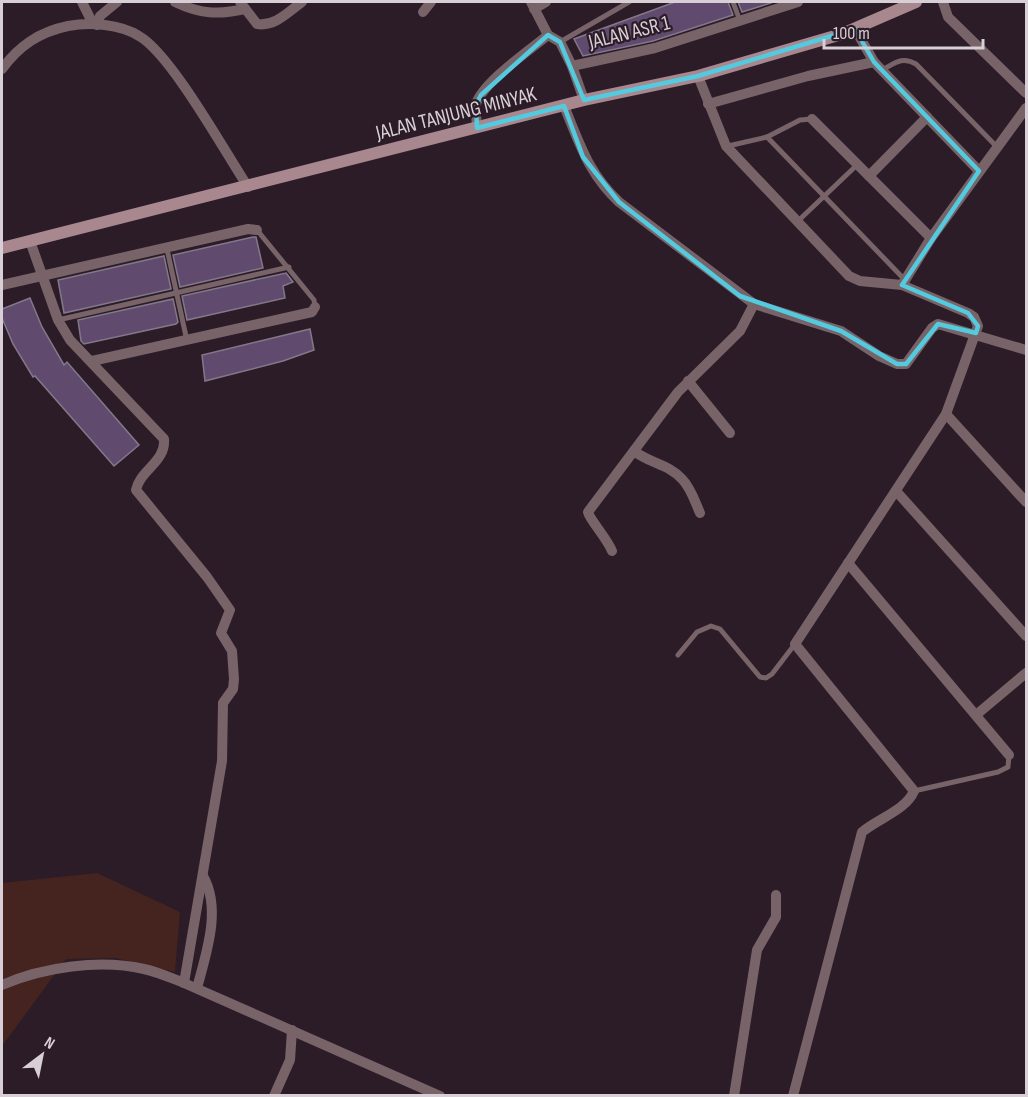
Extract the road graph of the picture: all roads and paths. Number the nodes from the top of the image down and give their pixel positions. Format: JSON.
{"nodes":[{"id":1,"x":82,"y":2,"type":"edge"},
{"id":2,"x":117,"y":2,"type":"edge"},
{"id":3,"x":175,"y":2,"type":"edge"},
{"id":4,"x":302,"y":2,"type":"edge"},
{"id":5,"x":431,"y":2,"type":"edge"},
{"id":6,"x":546,"y":2,"type":"edge"},
{"id":7,"x":629,"y":2,"type":"edge"},
{"id":8,"x":733,"y":2,"type":"edge"},
{"id":9,"x":798,"y":2,"type":"edge"},
{"id":10,"x":916,"y":2,"type":"edge"},
{"id":11,"x":943,"y":2,"type":"edge"},
{"id":12,"x":243,"y":5,"type":"edge"},
{"id":13,"x":532,"y":5,"type":"edge"},
{"id":14,"x":423,"y":12,"type":"dead end"},
{"id":15,"x":740,"y":21,"type":"junction"},
{"id":16,"x":95,"y":24,"type":"junction"},
{"id":17,"x":855,"y":29,"type":"junction"},
{"id":18,"x":548,"y":35,"type":"junction"},
{"id":19,"x":560,"y":42,"type":"junction"},
{"id":20,"x":573,"y":66,"type":"junction"},
{"id":21,"x":878,"y":66,"type":"junction"},
{"id":22,"x":2,"y":69,"type":"edge"},
{"id":23,"x":698,"y":76,"type":"junction"},
{"id":24,"x":1026,"y":93,"type":"edge"},
{"id":25,"x":584,"y":100,"type":"junction"},
{"id":26,"x":708,"y":104,"type":"junction"},
{"id":27,"x":564,"y":106,"type":"junction"},
{"id":28,"x":1026,"y":108,"type":"edge"},
{"id":29,"x":927,"y":117,"type":"junction"},
{"id":30,"x":812,"y":119,"type":"joint"},
{"id":31,"x":477,"y":128,"type":"junction"},
{"id":32,"x":767,"y":137,"type":"junction"},
{"id":33,"x":726,"y":146,"type":"junction"},
{"id":34,"x":997,"y":147,"type":"junction"},
{"id":35,"x":858,"y":164,"type":"junction"},
{"id":36,"x":980,"y":171,"type":"junction"},
{"id":37,"x":869,"y":176,"type":"junction"},
{"id":38,"x":248,"y":187,"type":"junction"},
{"id":39,"x":823,"y":198,"type":"junction"},
{"id":40,"x":798,"y":221,"type":"junction"},
{"id":41,"x":257,"y":230,"type":"joint"},
{"id":42,"x":931,"y":238,"type":"junction"},
{"id":43,"x":30,"y":241,"type":"junction"},
{"id":44,"x":2,"y":248,"type":"edge"},
{"id":45,"x":167,"y":249,"type":"junction"},
{"id":46,"x":289,"y":267,"type":"junction"},
{"id":47,"x":42,"y":276,"type":"junction"},
{"id":48,"x":903,"y":283,"type":"junction"},
{"id":49,"x":2,"y":285,"type":"edge"},
{"id":50,"x":177,"y":294,"type":"junction"},
{"id":51,"x":753,"y":304,"type":"junction"},
{"id":52,"x":315,"y":307,"type":"joint"},
{"id":53,"x":58,"y":320,"type":"junction"},
{"id":54,"x":976,"y":333,"type":"junction"},
{"id":55,"x":187,"y":341,"type":"junction"},
{"id":56,"x":1026,"y":350,"type":"edge"},
{"id":57,"x":92,"y":361,"type":"junction"},
{"id":58,"x":688,"y":381,"type":"junction"},
{"id":59,"x":946,"y":414,"type":"junction"},
{"id":60,"x":730,"y":433,"type":"dead end"},
{"id":61,"x":634,"y":451,"type":"junction"},
{"id":62,"x":896,"y":491,"type":"junction"},
{"id":63,"x":1026,"y":502,"type":"edge"},
{"id":64,"x":700,"y":513,"type":"dead end"},
{"id":65,"x":612,"y":551,"type":"dead end"},
{"id":66,"x":848,"y":563,"type":"junction"},
{"id":67,"x":1026,"y":636,"type":"edge"},
{"id":68,"x":795,"y":644,"type":"junction"},
{"id":69,"x":678,"y":655,"type":"dead end"},
{"id":70,"x":1026,"y":673,"type":"edge"},
{"id":71,"x":976,"y":716,"type":"junction"},
{"id":72,"x":1009,"y":755,"type":"joint"},
{"id":73,"x":914,"y":791,"type":"junction"},
{"id":74,"x":203,"y":876,"type":"junction"},
{"id":75,"x":776,"y":895,"type":"dead end"},
{"id":76,"x":184,"y":983,"type":"junction"},
{"id":77,"x":2,"y":985,"type":"edge"},
{"id":78,"x":197,"y":988,"type":"junction"},
{"id":79,"x":292,"y":1030,"type":"junction"},
{"id":80,"x":274,"y":1095,"type":"edge"},
{"id":81,"x":440,"y":1095,"type":"edge"},
{"id":82,"x":734,"y":1095,"type":"edge"},
{"id":83,"x":793,"y":1095,"type":"edge"}],
"edges":[{"from":1,"to":16,"type":"street"},
{"from":2,"to":16,"type":"street"},
{"from":3,"to":12,"type":"street"},
{"from":4,"to":12,"type":"street"},
{"from":5,"to":14,"type":"street"},
{"from":6,"to":13,"type":"street"},
{"from":7,"to":19,"type":"lane"},
{"from":8,"to":15,"type":"lane"},
{"from":9,"to":15,"type":"street","name":"JALAN ASR 1"},
{"from":10,"to":17,"type":"main road","name":"JALAN TANJUNG MINYAK"},
{"from":11,"to":24,"type":"street"},
{"from":13,"to":18,"type":"street"},
{"from":15,"to":20,"type":"street","name":"JALAN ASR 1"},
{"from":16,"to":22,"type":"street"},
{"from":16,"to":38,"type":"street"},
{"from":17,"to":21,"type":"street"},
{"from":17,"to":23,"type":"main road","name":"JALAN TANJUNG MINYAK"},
{"from":18,"to":19,"type":"street"},
{"from":18,"to":31,"type":"street"},
{"from":19,"to":20,"type":"street"},
{"from":20,"to":25,"type":"street"},
{"from":21,"to":26,"type":"street"},
{"from":21,"to":29,"type":"street"},
{"from":21,"to":34,"type":"lane"},
{"from":23,"to":25,"type":"main road","name":"JALAN TANJUNG MINYAK"},
{"from":23,"to":26,"type":"street"},
{"from":25,"to":27,"type":"main road","name":"JALAN TANJUNG MINYAK"},
{"from":26,"to":33,"type":"street"},
{"from":27,"to":31,"type":"main road","name":"JALAN TANJUNG MINYAK"},
{"from":27,"to":51,"type":"street"},
{"from":28,"to":34,"type":"street"},
{"from":29,"to":36,"type":"street"},
{"from":29,"to":37,"type":"street"},
{"from":30,"to":32,"type":"lane"},
{"from":30,"to":35,"type":"street"},
{"from":31,"to":38,"type":"main road","name":"JALAN TANJUNG MINYAK"},
{"from":32,"to":33,"type":"lane"},
{"from":32,"to":39,"type":"lane"},
{"from":33,"to":40,"type":"street"},
{"from":34,"to":36,"type":"street"},
{"from":35,"to":37,"type":"street"},
{"from":35,"to":39,"type":"lane"},
{"from":36,"to":42,"type":"street"},
{"from":37,"to":42,"type":"street"},
{"from":38,"to":43,"type":"main road","name":"JALAN TANJUNG MINYAK"},
{"from":39,"to":40,"type":"lane"},
{"from":39,"to":48,"type":"lane"},
{"from":40,"to":48,"type":"street"},
{"from":41,"to":45,"type":"street"},
{"from":41,"to":46,"type":"lane"},
{"from":42,"to":48,"type":"street"},
{"from":43,"to":44,"type":"main road","name":"JALAN TANJUNG MINYAK"},
{"from":43,"to":47,"type":"street"},
{"from":45,"to":47,"type":"street"},
{"from":45,"to":50,"type":"lane"},
{"from":46,"to":50,"type":"lane"},
{"from":46,"to":52,"type":"lane"},
{"from":47,"to":49,"type":"street"},
{"from":47,"to":53,"type":"street"},
{"from":48,"to":54,"type":"street"},
{"from":50,"to":53,"type":"lane"},
{"from":50,"to":55,"type":"lane"},
{"from":51,"to":54,"type":"street"},
{"from":51,"to":58,"type":"street"},
{"from":52,"to":55,"type":"street"},
{"from":53,"to":57,"type":"street"},
{"from":54,"to":56,"type":"street"},
{"from":54,"to":59,"type":"street"},
{"from":55,"to":57,"type":"street"},
{"from":57,"to":74,"type":"street"},
{"from":58,"to":60,"type":"street"},
{"from":58,"to":61,"type":"street"},
{"from":59,"to":62,"type":"street"},
{"from":59,"to":63,"type":"street"},
{"from":61,"to":64,"type":"street"},
{"from":61,"to":65,"type":"street"},
{"from":62,"to":66,"type":"street"},
{"from":62,"to":67,"type":"street"},
{"from":66,"to":68,"type":"street"},
{"from":66,"to":71,"type":"street"},
{"from":68,"to":69,"type":"lane"},
{"from":68,"to":73,"type":"street"},
{"from":70,"to":71,"type":"street"},
{"from":71,"to":72,"type":"street"},
{"from":72,"to":73,"type":"lane"},
{"from":73,"to":83,"type":"street"},
{"from":74,"to":76,"type":"street"},
{"from":74,"to":78,"type":"street"},
{"from":75,"to":82,"type":"street"},
{"from":76,"to":77,"type":"street"},
{"from":76,"to":78,"type":"street"},
{"from":78,"to":79,"type":"street"},
{"from":79,"to":80,"type":"street"},
{"from":79,"to":81,"type":"street"}]}
